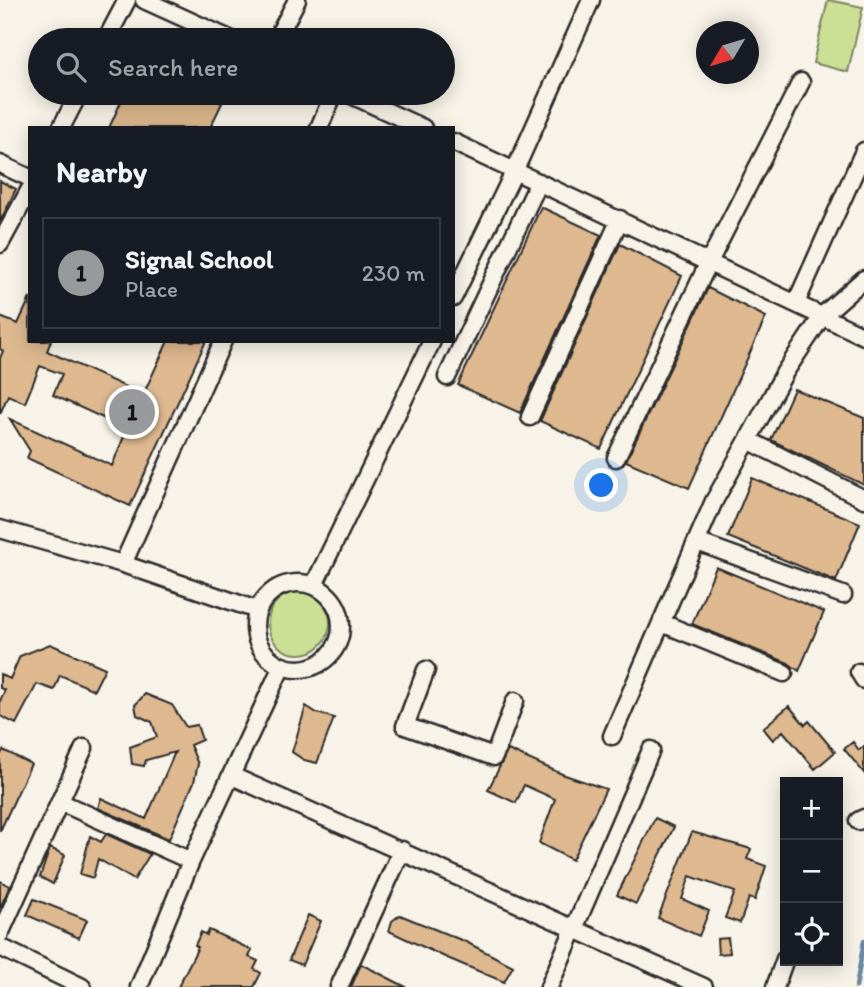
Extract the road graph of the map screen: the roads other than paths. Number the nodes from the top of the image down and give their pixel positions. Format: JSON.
{"nodes":[{"id":1,"x":127,"y":0,"type":"edge"},
{"id":2,"x":144,"y":0,"type":"edge"},
{"id":3,"x":296,"y":0,"type":"edge"},
{"id":4,"x":591,"y":0,"type":"edge"},
{"id":5,"x":112,"y":28,"type":"edge"},
{"id":6,"x":206,"y":28,"type":"edge"},
{"id":7,"x":282,"y":28,"type":"edge"},
{"id":8,"x":801,"y":82,"type":"dead end"},
{"id":9,"x":73,"y":105,"type":"edge"},
{"id":10,"x":329,"y":105,"type":"edge"},
{"id":11,"x":373,"y":105,"type":"edge"},
{"id":12,"x":62,"y":126,"type":"edge"},
{"id":13,"x":320,"y":126,"type":"edge"},
{"id":14,"x":419,"y":126,"type":"edge"},
{"id":15,"x":455,"y":143,"type":"edge"},
{"id":16,"x":864,"y":151,"type":"edge"},
{"id":17,"x":0,"y":164,"type":"edge"},
{"id":18,"x":515,"y":170,"type":"junction"},
{"id":19,"x":28,"y":177,"type":"edge"},
{"id":20,"x":539,"y":182,"type":"junction"},
{"id":21,"x":28,"y":193,"type":"edge"},
{"id":22,"x":620,"y":219,"type":"junction"},
{"id":23,"x":0,"y":244,"type":"edge"},
{"id":24,"x":708,"y":264,"type":"junction"},
{"id":25,"x":864,"y":279,"type":"edge"},
{"id":26,"x":455,"y":294,"type":"edge"},
{"id":27,"x":796,"y":303,"type":"junction"},
{"id":28,"x":823,"y":315,"type":"junction"},
{"id":29,"x":864,"y":336,"type":"edge"},
{"id":30,"x":222,"y":343,"type":"edge"},
{"id":31,"x":431,"y":343,"type":"edge"},
{"id":32,"x":447,"y":377,"type":"dead end"},
{"id":33,"x":530,"y":417,"type":"dead end"},
{"id":34,"x":748,"y":440,"type":"junction"},
{"id":35,"x":616,"y":458,"type":"dead end"},
{"id":36,"x":864,"y":499,"type":"edge"},
{"id":37,"x":0,"y":528,"type":"edge"},
{"id":38,"x":697,"y":541,"type":"junction"},
{"id":39,"x":123,"y":564,"type":"junction"},
{"id":40,"x":314,"y":585,"type":"junction"},
{"id":41,"x":843,"y":595,"type":"dead end"},
{"id":42,"x":257,"y":610,"type":"junction"},
{"id":43,"x":662,"y":623,"type":"junction"},
{"id":44,"x":282,"y":666,"type":"junction"},
{"id":45,"x":426,"y":670,"type":"dead end"},
{"id":46,"x":783,"y":673,"type":"dead end"},
{"id":47,"x":515,"y":701,"type":"dead end"},
{"id":48,"x":612,"y":736,"type":"dead end"},
{"id":49,"x":84,"y":748,"type":"dead end"},
{"id":50,"x":651,"y":750,"type":"dead end"},
{"id":51,"x":232,"y":776,"type":"junction"},
{"id":52,"x":60,"y":802,"type":"junction"},
{"id":53,"x":402,"y":850,"type":"junction"},
{"id":54,"x":191,"y":861,"type":"junction"},
{"id":55,"x":573,"y":927,"type":"junction"},
{"id":56,"x":0,"y":934,"type":"edge"},
{"id":57,"x":0,"y":947,"type":"edge"},
{"id":58,"x":783,"y":966,"type":"edge"},
{"id":59,"x":82,"y":987,"type":"edge"},
{"id":60,"x":139,"y":987,"type":"edge"},
{"id":61,"x":340,"y":987,"type":"edge"},
{"id":62,"x":549,"y":987,"type":"edge"},
{"id":63,"x":704,"y":987,"type":"edge"},
{"id":64,"x":775,"y":987,"type":"edge"}],
"edges":[{"from":1,"to":5,"type":"street"},
{"from":2,"to":6,"type":"street"},
{"from":3,"to":7,"type":"street"},
{"from":4,"to":18,"type":"street"},
{"from":8,"to":24,"type":"street"},
{"from":9,"to":12,"type":"street"},
{"from":10,"to":13,"type":"street"},
{"from":11,"to":14,"type":"street"},
{"from":15,"to":18,"type":"street"},
{"from":16,"to":27,"type":"street"},
{"from":17,"to":19,"type":"street"},
{"from":18,"to":20,"type":"street"},
{"from":18,"to":26,"type":"street"},
{"from":20,"to":22,"type":"street"},
{"from":20,"to":32,"type":"street"},
{"from":21,"to":23,"type":"street"},
{"from":22,"to":24,"type":"street"},
{"from":22,"to":33,"type":"street"},
{"from":24,"to":27,"type":"street"},
{"from":24,"to":35,"type":"street"},
{"from":25,"to":28,"type":"street"},
{"from":27,"to":28,"type":"street"},
{"from":28,"to":29,"type":"street"},
{"from":28,"to":34,"type":"street"},
{"from":30,"to":39,"type":"street"},
{"from":31,"to":40,"type":"street"},
{"from":34,"to":36,"type":"street"},
{"from":34,"to":38,"type":"street"},
{"from":37,"to":39,"type":"street"},
{"from":38,"to":41,"type":"street"},
{"from":38,"to":43,"type":"street"},
{"from":39,"to":42,"type":"street"},
{"from":40,"to":42,"type":"street"},
{"from":40,"to":44,"type":"street"},
{"from":42,"to":44,"type":"street"},
{"from":43,"to":46,"type":"street"},
{"from":43,"to":48,"type":"street"},
{"from":44,"to":51,"type":"street"},
{"from":45,"to":47,"type":"street"},
{"from":49,"to":52,"type":"street"},
{"from":50,"to":55,"type":"street"},
{"from":51,"to":53,"type":"street"},
{"from":51,"to":54,"type":"street"},
{"from":52,"to":54,"type":"street"},
{"from":52,"to":56,"type":"street"},
{"from":53,"to":55,"type":"street"},
{"from":53,"to":61,"type":"street"},
{"from":54,"to":60,"type":"street"},
{"from":55,"to":62,"type":"street"},
{"from":55,"to":63,"type":"street"},
{"from":57,"to":59,"type":"street"},
{"from":58,"to":64,"type":"street"}]}
